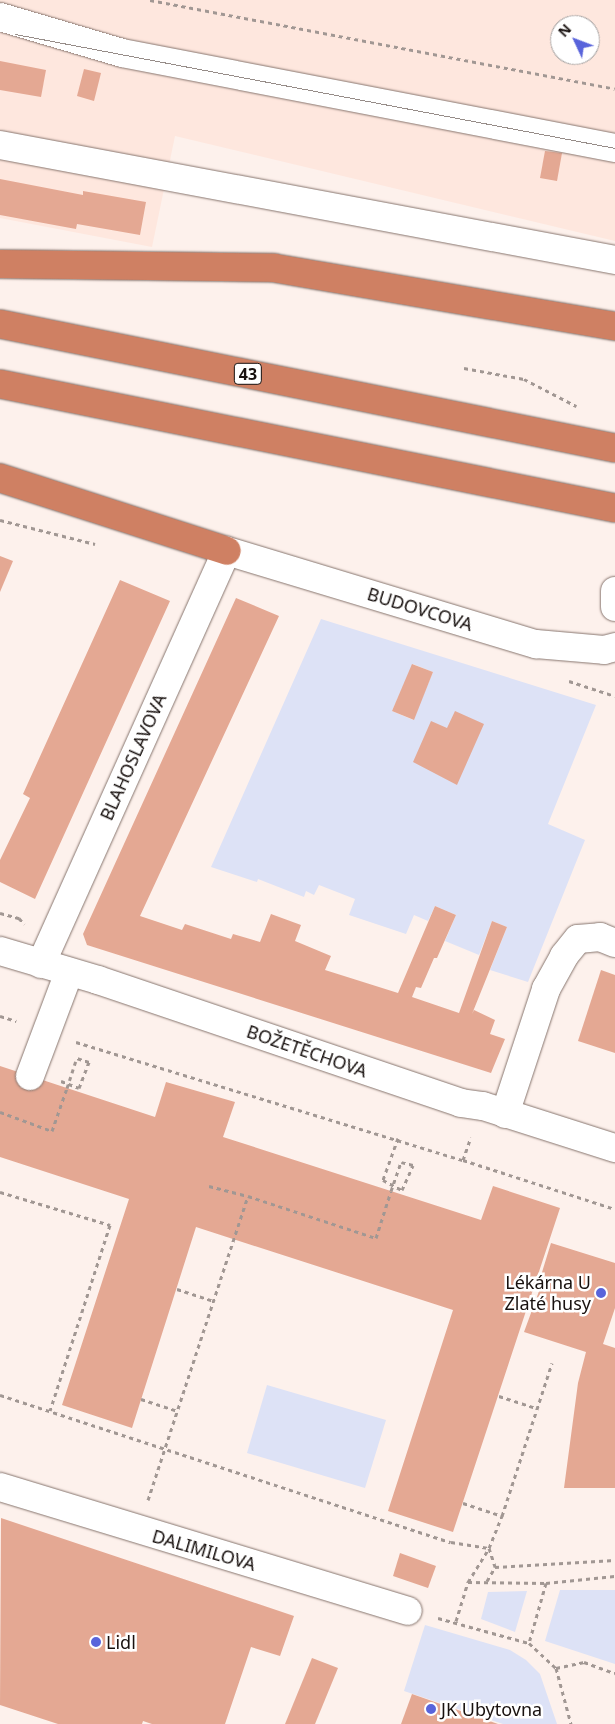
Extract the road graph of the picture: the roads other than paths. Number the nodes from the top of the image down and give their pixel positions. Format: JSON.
{"nodes":[{"id":1,"x":0,"y":17,"type":"edge"},
{"id":2,"x":0,"y":145,"type":"edge"},
{"id":3,"x":615,"y":148,"type":"edge"},
{"id":4,"x":615,"y":260,"type":"edge"},
{"id":5,"x":0,"y":264,"type":"edge"},
{"id":6,"x":0,"y":324,"type":"edge"},
{"id":7,"x":615,"y":326,"type":"edge"},
{"id":8,"x":0,"y":384,"type":"edge"},
{"id":9,"x":615,"y":448,"type":"edge"},
{"id":10,"x":0,"y":478,"type":"edge"},
{"id":11,"x":615,"y":508,"type":"edge"},
{"id":12,"x":227,"y":552,"type":"junction"},
{"id":13,"x":615,"y":591,"type":"edge"},
{"id":14,"x":615,"y":607,"type":"edge"},
{"id":15,"x":615,"y":647,"type":"edge"},
{"id":16,"x":615,"y":943,"type":"edge"},
{"id":17,"x":0,"y":951,"type":"edge"},
{"id":18,"x":41,"y":964,"type":"junction"},
{"id":19,"x":69,"y":972,"type":"junction"},
{"id":20,"x":30,"y":1076,"type":"dead end"},
{"id":21,"x":494,"y":1110,"type":"junction"},
{"id":22,"x":615,"y":1148,"type":"edge"},
{"id":23,"x":0,"y":1487,"type":"edge"},
{"id":24,"x":408,"y":1611,"type":"road end"}],
"edges":[{"from":1,"to":3,"type":"street"},
{"from":2,"to":4,"type":"street"},
{"from":5,"to":7,"type":"highway"},
{"from":6,"to":9,"type":"highway","number":"43"},
{"from":8,"to":11,"type":"highway"},
{"from":10,"to":12,"type":"highway"},
{"from":12,"to":15,"type":"street","name":"BUDOVCOVA"},
{"from":12,"to":18,"type":"street","name":"BLAHOSLAVOVA"},
{"from":13,"to":14,"type":"street"},
{"from":16,"to":21,"type":"street"},
{"from":17,"to":18,"type":"street","name":"BOŽETĚCHOVA"},
{"from":18,"to":19,"type":"street","name":"BOŽETĚCHOVA"},
{"from":19,"to":20,"type":"street"},
{"from":19,"to":21,"type":"street","name":"BOŽETĚCHOVA"},
{"from":21,"to":22,"type":"street","name":"BOŽETĚCHOVA"},
{"from":23,"to":24,"type":"street","name":"DALIMILOVA"}]}
